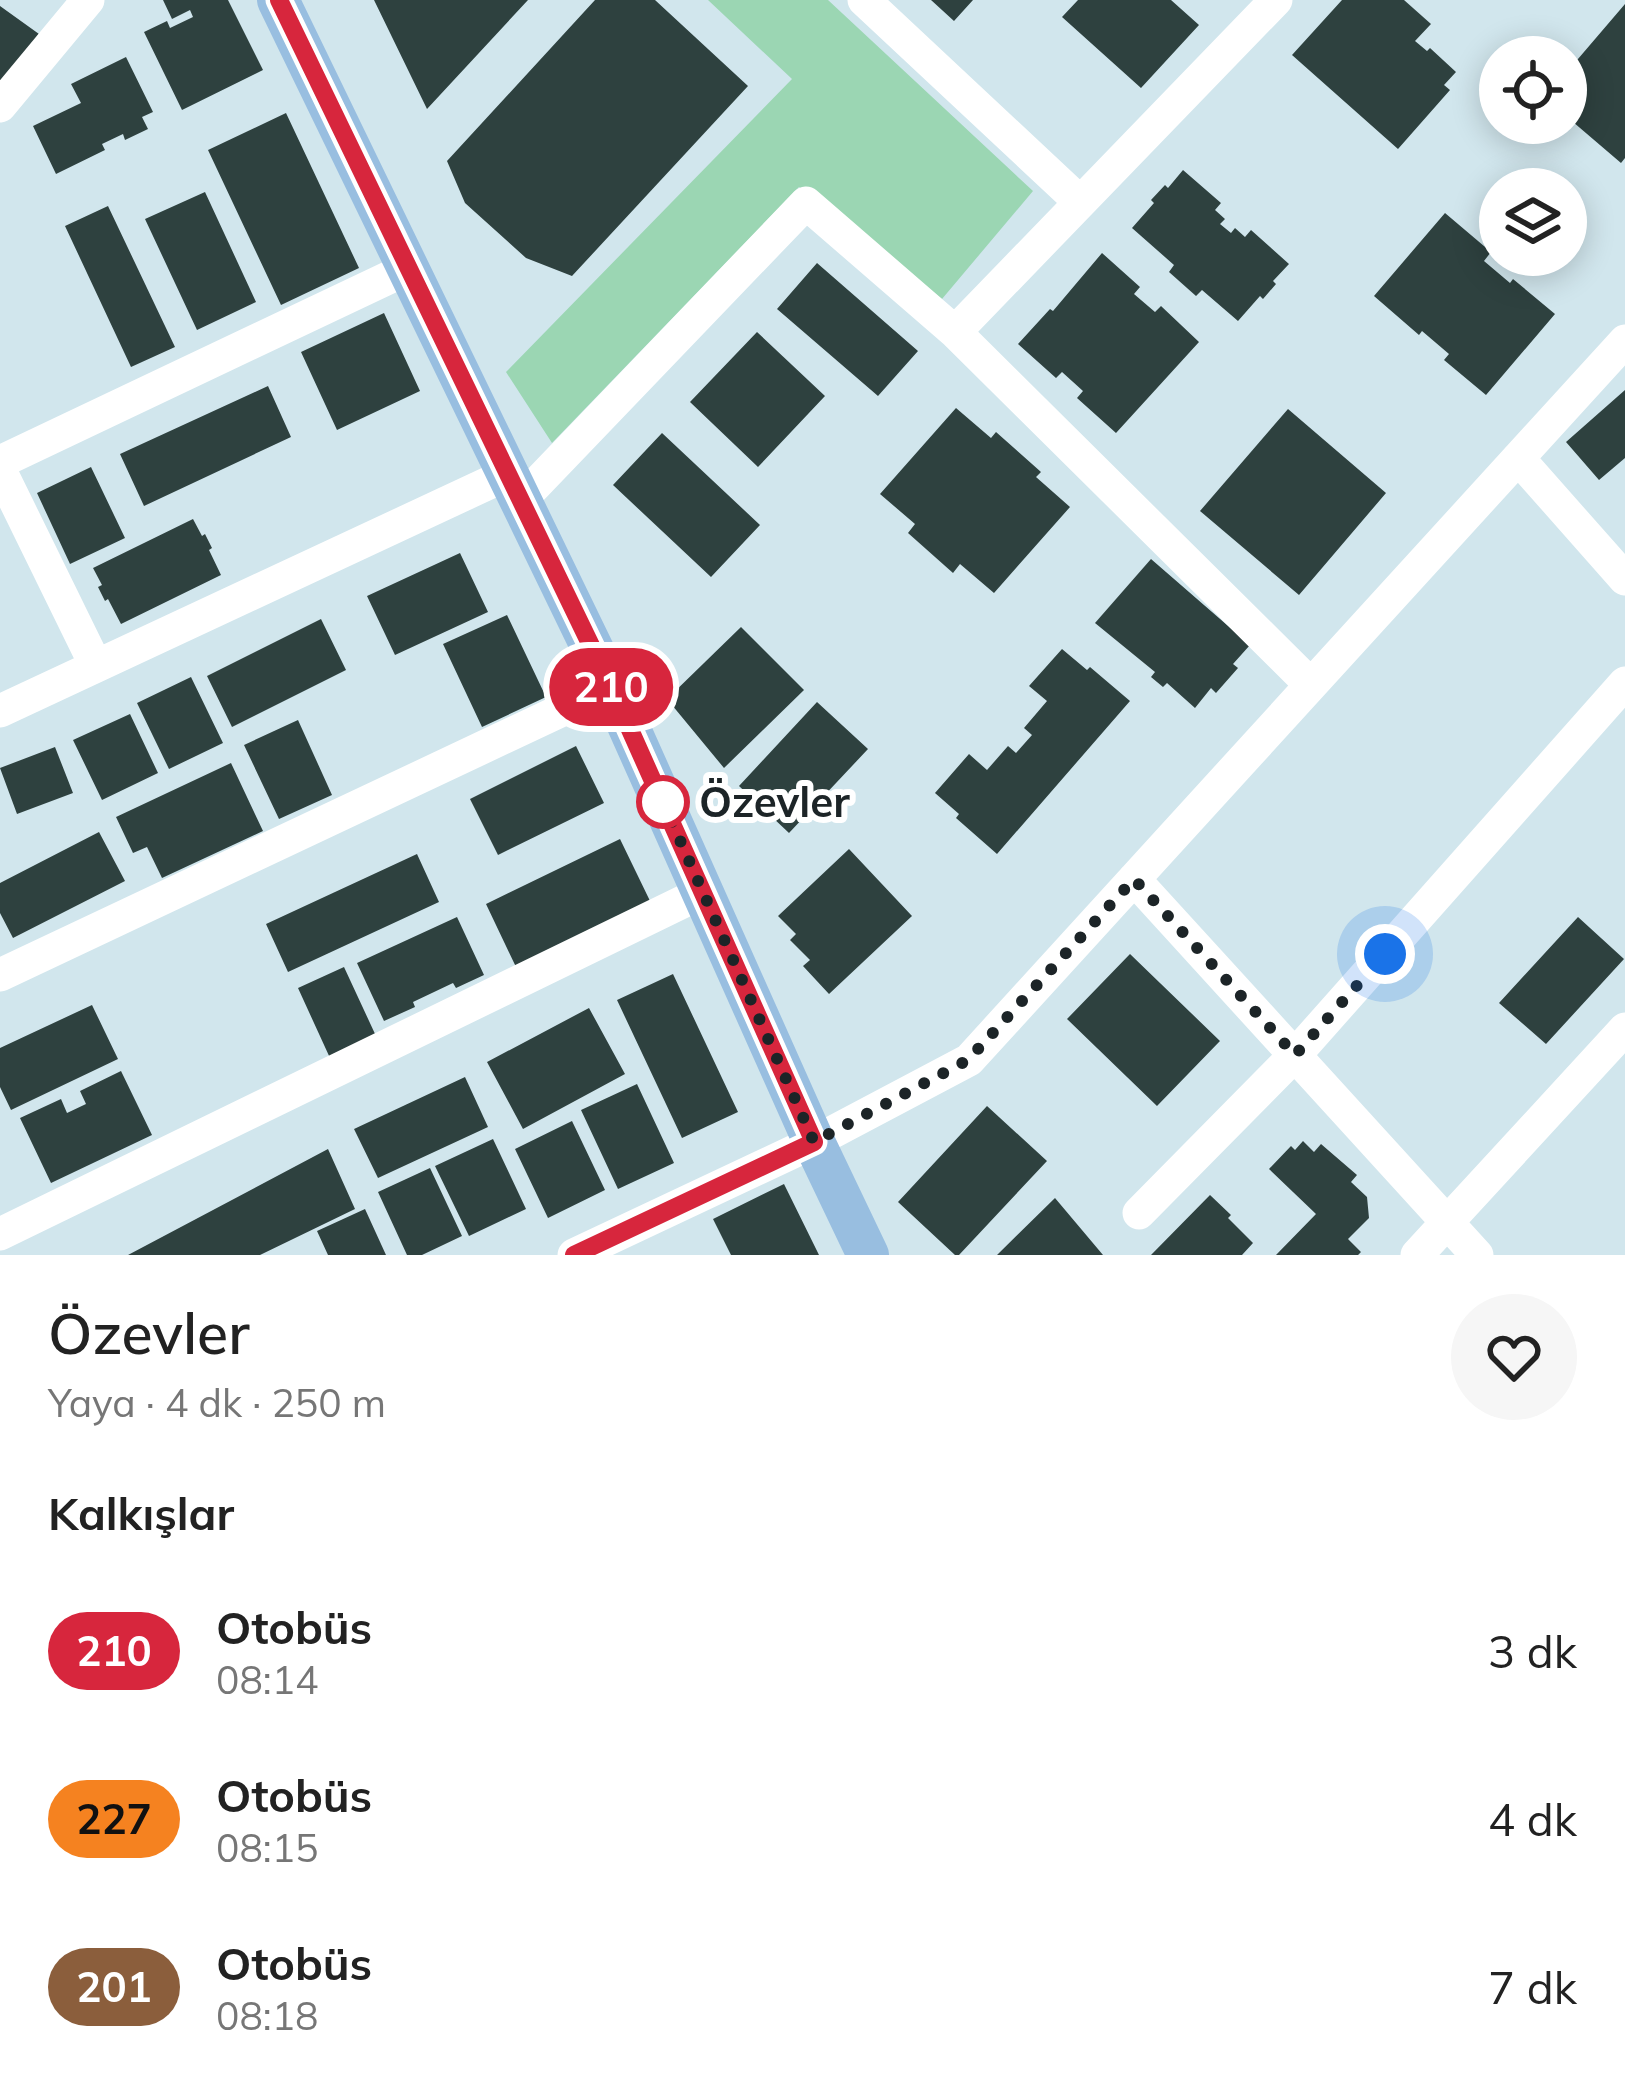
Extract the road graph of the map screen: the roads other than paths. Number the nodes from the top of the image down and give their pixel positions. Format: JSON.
{"nodes":[{"id":1,"x":88,"y":0,"type":"edge"},
{"id":2,"x":278,"y":0,"type":"edge"},
{"id":3,"x":863,"y":0,"type":"edge"},
{"id":4,"x":1276,"y":0,"type":"edge"},
{"id":5,"x":0,"y":106,"type":"edge"},
{"id":6,"x":1080,"y":202,"type":"junction"},
{"id":7,"x":409,"y":268,"type":"junction"},
{"id":8,"x":955,"y":332,"type":"junction"},
{"id":9,"x":1625,"y":341,"type":"edge"},
{"id":10,"x":1518,"y":458,"type":"junction"},
{"id":11,"x":0,"y":466,"type":"edge"},
{"id":12,"x":514,"y":487,"type":"junction"},
{"id":13,"x":1625,"y":579,"type":"edge"},
{"id":14,"x":96,"y":666,"type":"junction"},
{"id":15,"x":1625,"y":683,"type":"edge"},
{"id":16,"x":1310,"y":685,"type":"junction"},
{"id":17,"x":611,"y":687,"type":"junction"},
{"id":18,"x":0,"y":711,"type":"edge"},
{"id":19,"x":1134,"y":879,"type":"junction"},
{"id":20,"x":704,"y":892,"type":"junction"},
{"id":21,"x":0,"y":975,"type":"edge"},
{"id":22,"x":1625,"y":1029,"type":"edge"},
{"id":23,"x":1295,"y":1055,"type":"junction"},
{"id":24,"x":814,"y":1142,"type":"junction"},
{"id":25,"x":1139,"y":1213,"type":"dead end"},
{"id":26,"x":1448,"y":1223,"type":"junction"},
{"id":27,"x":0,"y":1234,"type":"edge"},
{"id":28,"x":574,"y":1255,"type":"edge"},
{"id":29,"x":868,"y":1255,"type":"edge"},
{"id":30,"x":1418,"y":1255,"type":"edge"},
{"id":31,"x":1477,"y":1255,"type":"edge"}],
"edges":[{"from":1,"to":5,"type":"street"},
{"from":2,"to":7,"type":"main road"},
{"from":3,"to":6,"type":"street"},
{"from":4,"to":6,"type":"street"},
{"from":6,"to":8,"type":"street"},
{"from":7,"to":11,"type":"street"},
{"from":7,"to":12,"type":"main road"},
{"from":8,"to":12,"type":"street"},
{"from":8,"to":16,"type":"street"},
{"from":9,"to":10,"type":"street"},
{"from":10,"to":13,"type":"street"},
{"from":10,"to":16,"type":"street"},
{"from":11,"to":14,"type":"street"},
{"from":12,"to":14,"type":"street"},
{"from":12,"to":17,"type":"main road"},
{"from":14,"to":18,"type":"street"},
{"from":15,"to":23,"type":"street"},
{"from":16,"to":19,"type":"street"},
{"from":17,"to":20,"type":"main road"},
{"from":17,"to":21,"type":"street"},
{"from":19,"to":23,"type":"street"},
{"from":19,"to":24,"type":"street"},
{"from":20,"to":24,"type":"main road"},
{"from":20,"to":27,"type":"street"},
{"from":22,"to":26,"type":"street"},
{"from":23,"to":25,"type":"street"},
{"from":23,"to":26,"type":"street"},
{"from":24,"to":28,"type":"street"},
{"from":24,"to":29,"type":"main road"},
{"from":26,"to":30,"type":"street"},
{"from":26,"to":31,"type":"street"}]}
